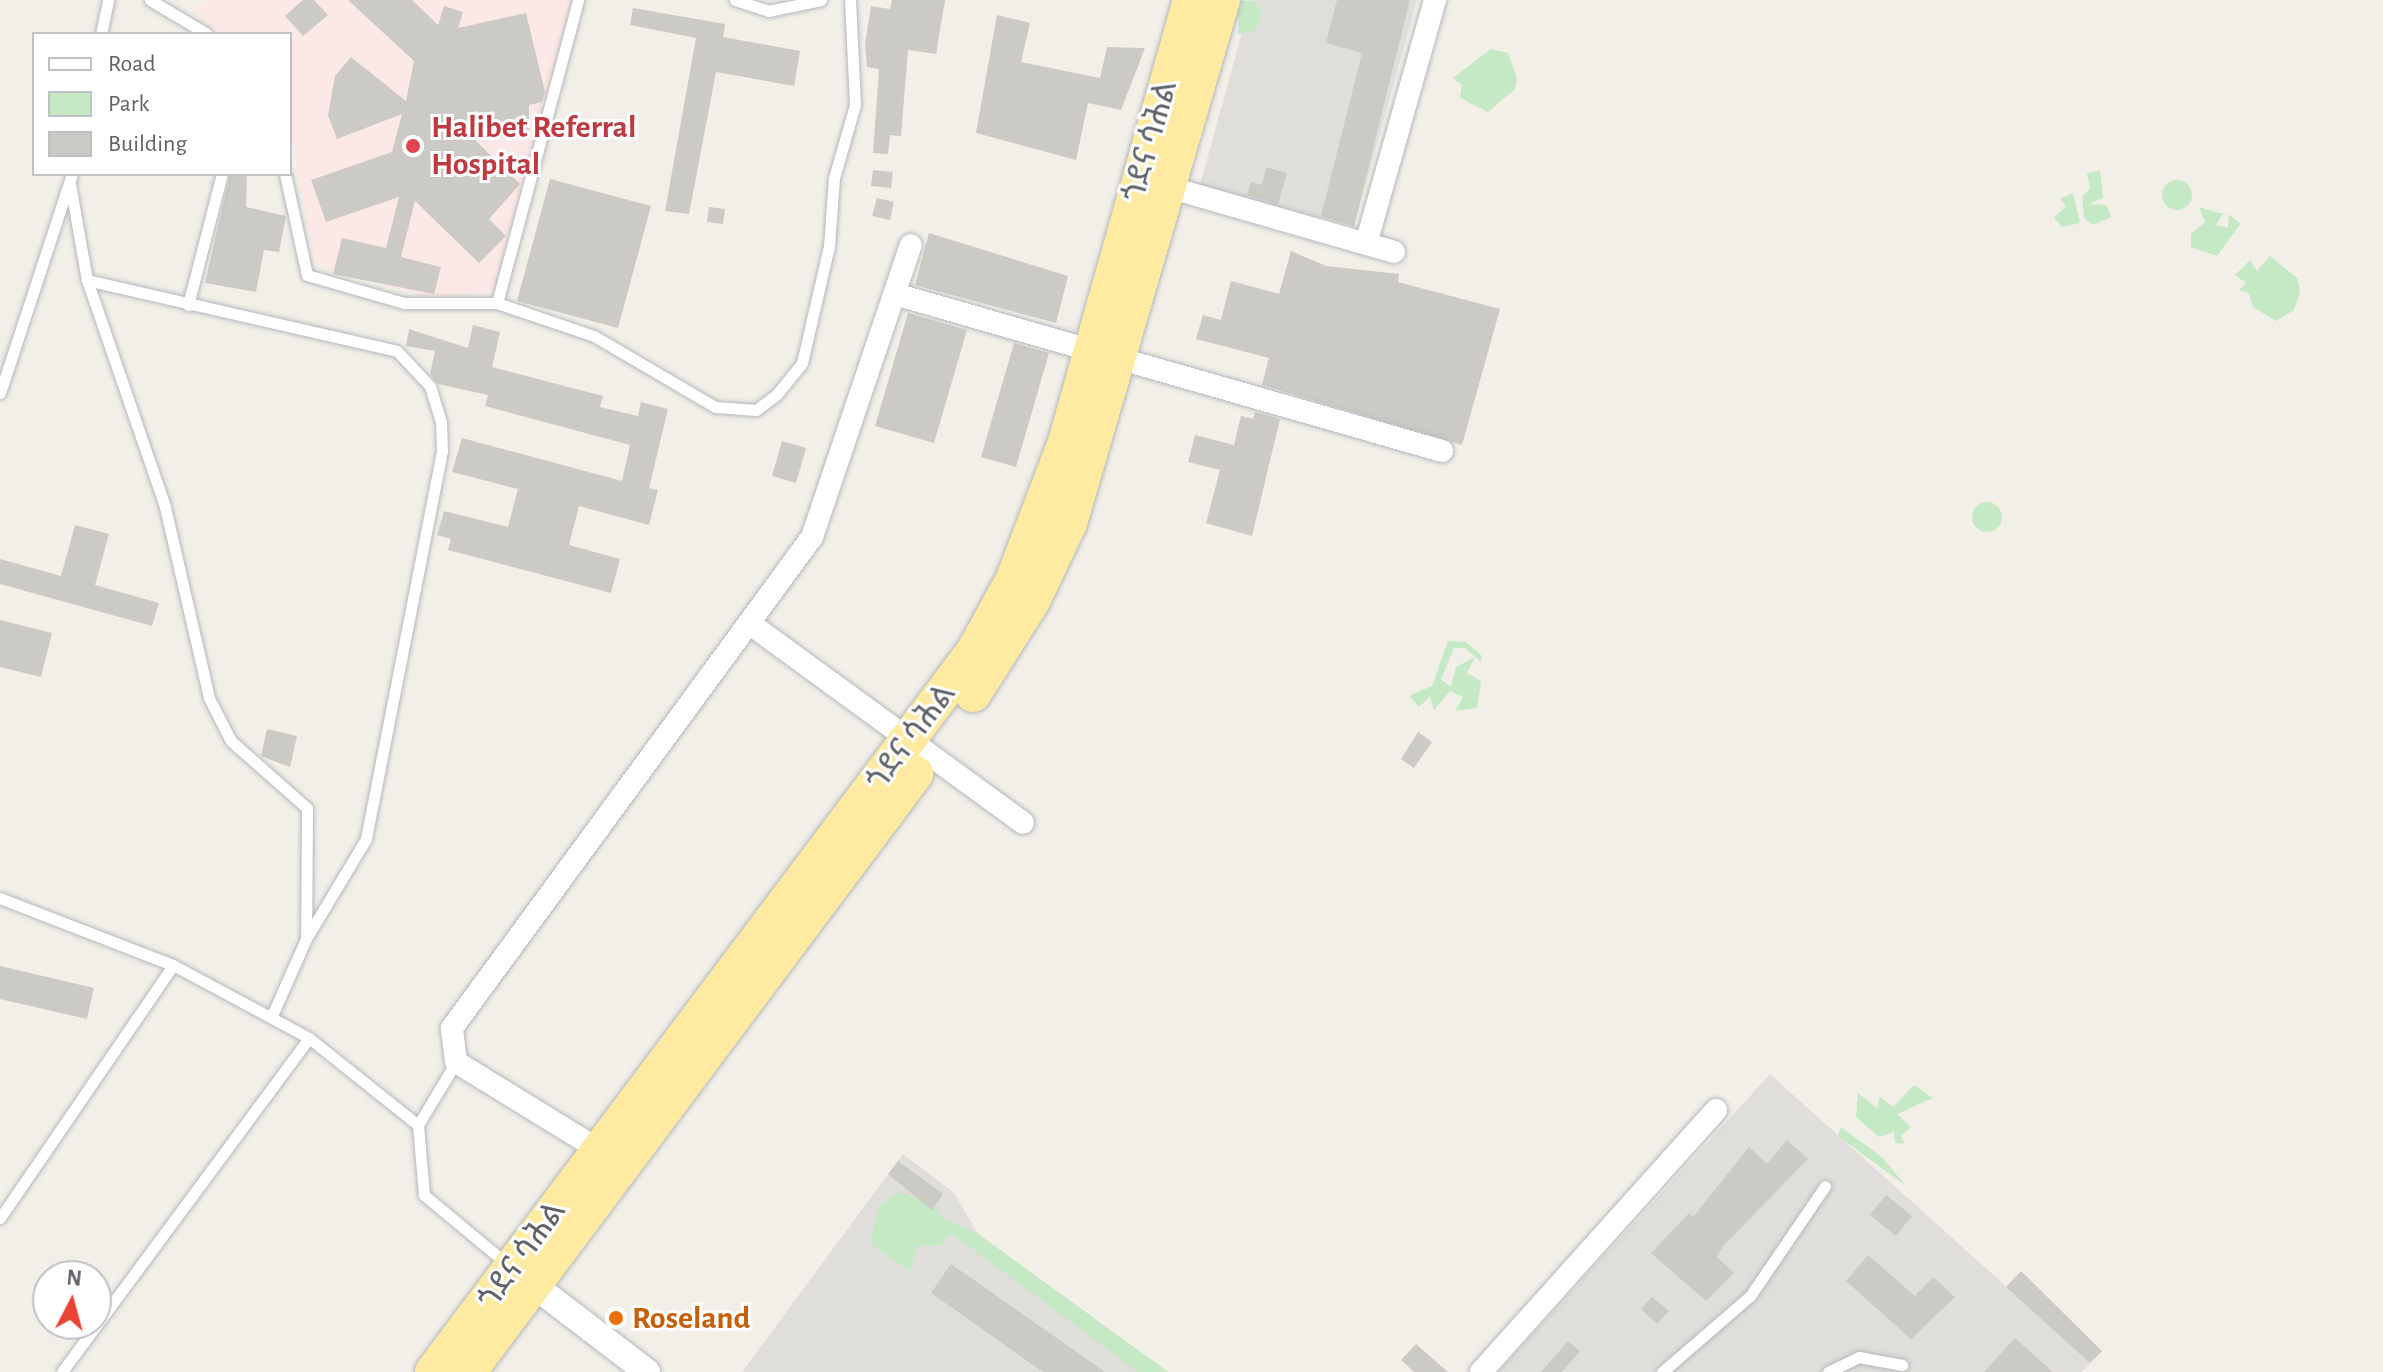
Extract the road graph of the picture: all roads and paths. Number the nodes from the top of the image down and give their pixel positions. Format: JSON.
{"nodes":[{"id":1,"x":108,"y":0,"type":"edge"},
{"id":2,"x":150,"y":0,"type":"edge"},
{"id":3,"x":578,"y":0,"type":"edge"},
{"id":4,"x":735,"y":0,"type":"edge"},
{"id":5,"x":821,"y":0,"type":"edge"},
{"id":6,"x":850,"y":0,"type":"edge"},
{"id":7,"x":1191,"y":0,"type":"edge"},
{"id":8,"x":1222,"y":0,"type":"edge"},
{"id":9,"x":1435,"y":0,"type":"edge"},
{"id":10,"x":101,"y":32,"type":"edge"},
{"id":11,"x":204,"y":32,"type":"edge"},
{"id":12,"x":221,"y":176,"type":"edge"},
{"id":13,"x":285,"y":176,"type":"edge"},
{"id":14,"x":71,"y":179,"type":"edge"},
{"id":15,"x":1168,"y":187,"type":"junction"},
{"id":16,"x":1366,"y":244,"type":"junction"},
{"id":17,"x":911,"y":245,"type":"dead end"},
{"id":18,"x":1394,"y":252,"type":"dead end"},
{"id":19,"x":87,"y":280,"type":"junction"},
{"id":20,"x":898,"y":295,"type":"junction"},
{"id":21,"x":497,"y":303,"type":"junction"},
{"id":22,"x":188,"y":305,"type":"junction"},
{"id":23,"x":1106,"y":351,"type":"junction"},
{"id":24,"x":0,"y":393,"type":"edge"},
{"id":25,"x":1442,"y":451,"type":"dead end"},
{"id":26,"x":749,"y":623,"type":"junction"},
{"id":27,"x":922,"y":745,"type":"junction"},
{"id":28,"x":1023,"y":823,"type":"dead end"},
{"id":29,"x":0,"y":898,"type":"edge"},
{"id":30,"x":306,"y":939,"type":"junction"},
{"id":31,"x":173,"y":965,"type":"junction"},
{"id":32,"x":273,"y":1013,"type":"junction"},
{"id":33,"x":719,"y":1015,"type":"junction"},
{"id":34,"x":309,"y":1038,"type":"junction"},
{"id":35,"x":456,"y":1062,"type":"junction"},
{"id":36,"x":1716,"y":1110,"type":"dead end"},
{"id":37,"x":418,"y":1125,"type":"junction"},
{"id":38,"x":596,"y":1148,"type":"junction"},
{"id":39,"x":1825,"y":1186,"type":"dead end"},
{"id":40,"x":0,"y":1218,"type":"edge"},
{"id":41,"x":523,"y":1277,"type":"junction"},
{"id":42,"x":1902,"y":1365,"type":"dead end"},
{"id":43,"x":62,"y":1372,"type":"edge"},
{"id":44,"x":433,"y":1372,"type":"edge"},
{"id":45,"x":468,"y":1372,"type":"edge"},
{"id":46,"x":647,"y":1372,"type":"edge"},
{"id":47,"x":1481,"y":1372,"type":"edge"},
{"id":48,"x":1662,"y":1372,"type":"edge"},
{"id":49,"x":1828,"y":1372,"type":"edge"}],
"edges":[{"from":1,"to":10,"type":"lane"},
{"from":2,"to":11,"type":"lane"},
{"from":3,"to":21,"type":"lane"},
{"from":4,"to":5,"type":"lane"},
{"from":6,"to":21,"type":"lane"},
{"from":7,"to":23,"type":"highway","name":"ጎደና ሳሕል"},
{"from":8,"to":15,"type":"highway","name":"ጎደና ሳሕል"},
{"from":9,"to":16,"type":"street"},
{"from":12,"to":22,"type":"lane"},
{"from":13,"to":21,"type":"lane"},
{"from":14,"to":19,"type":"lane"},
{"from":14,"to":24,"type":"lane"},
{"from":15,"to":16,"type":"street"},
{"from":15,"to":23,"type":"highway","name":"ጎደና ሳሕል"},
{"from":16,"to":18,"type":"street"},
{"from":17,"to":20,"type":"street"},
{"from":19,"to":22,"type":"lane"},
{"from":19,"to":30,"type":"lane"},
{"from":20,"to":23,"type":"street"},
{"from":20,"to":26,"type":"street"},
{"from":22,"to":30,"type":"lane"},
{"from":23,"to":25,"type":"street"},
{"from":23,"to":27,"type":"highway","name":"ጎደና ሳሕል"},
{"from":26,"to":27,"type":"street"},
{"from":26,"to":35,"type":"street"},
{"from":27,"to":28,"type":"street"},
{"from":27,"to":33,"type":"highway","name":"ጎደና ሳሕል"},
{"from":29,"to":31,"type":"lane"},
{"from":30,"to":32,"type":"lane"},
{"from":31,"to":32,"type":"lane"},
{"from":31,"to":40,"type":"lane"},
{"from":32,"to":34,"type":"lane"},
{"from":33,"to":38,"type":"highway","name":"ጎደና ሳሕል"},
{"from":33,"to":41,"type":"highway","name":"ጎደና ሳሕል"},
{"from":34,"to":37,"type":"lane"},
{"from":34,"to":43,"type":"lane"},
{"from":35,"to":37,"type":"lane"},
{"from":35,"to":38,"type":"street"},
{"from":36,"to":47,"type":"street"},
{"from":37,"to":41,"type":"lane"},
{"from":38,"to":41,"type":"highway","name":"ጎደና ሳሕል"},
{"from":39,"to":48,"type":"lane"},
{"from":41,"to":44,"type":"highway","name":"ጎደና ሳሕል"},
{"from":41,"to":45,"type":"highway","name":"ጎደና ሳሕል"},
{"from":41,"to":46,"type":"street"},
{"from":42,"to":49,"type":"lane"}]}
